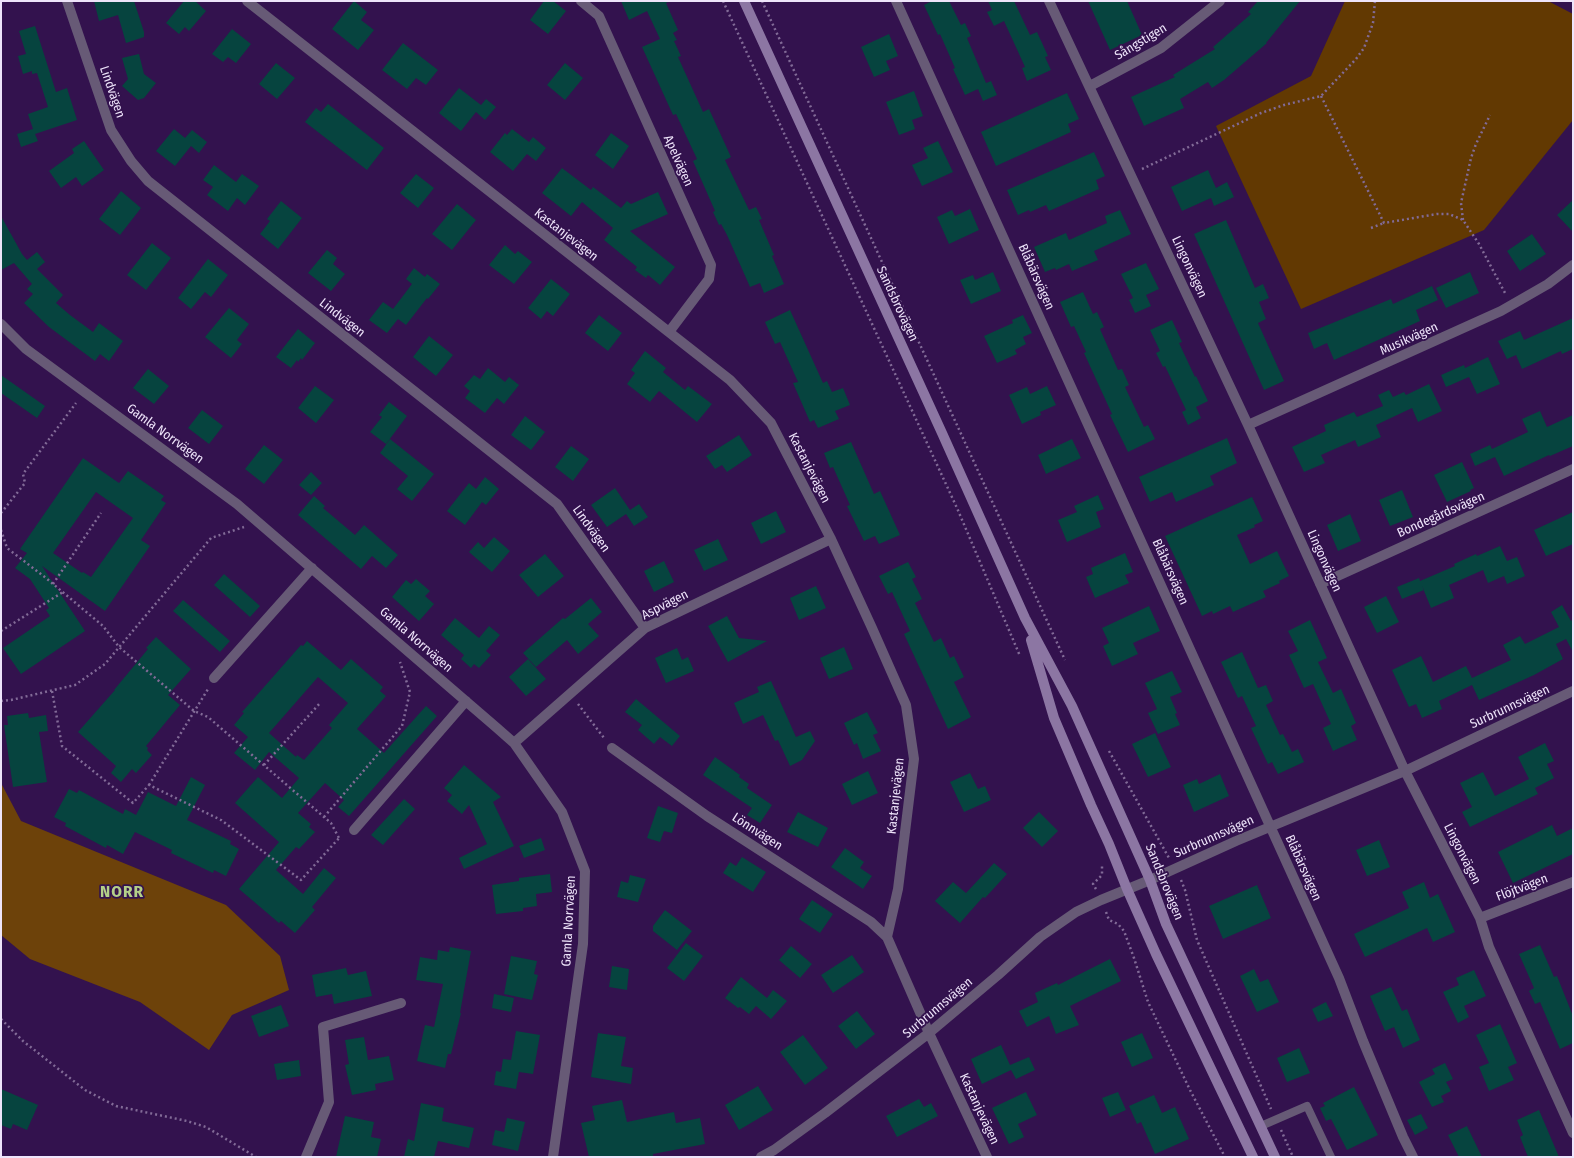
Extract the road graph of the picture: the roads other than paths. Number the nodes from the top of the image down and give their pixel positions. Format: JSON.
{"nodes":[{"id":1,"x":67,"y":1,"type":"edge"},
{"id":2,"x":247,"y":1,"type":"edge"},
{"id":3,"x":581,"y":1,"type":"edge"},
{"id":4,"x":744,"y":1,"type":"edge"},
{"id":5,"x":896,"y":1,"type":"edge"},
{"id":6,"x":1049,"y":1,"type":"edge"},
{"id":7,"x":1220,"y":1,"type":"edge"},
{"id":8,"x":1090,"y":86,"type":"junction"},
{"id":9,"x":1573,"y":265,"type":"edge"},
{"id":10,"x":1,"y":324,"type":"edge"},
{"id":11,"x":669,"y":332,"type":"junction"},
{"id":12,"x":1248,"y":425,"type":"junction"},
{"id":13,"x":1573,"y":469,"type":"edge"},
{"id":14,"x":831,"y":539,"type":"junction"},
{"id":15,"x":312,"y":568,"type":"junction"},
{"id":16,"x":1320,"y":584,"type":"junction"},
{"id":17,"x":1025,"y":618,"type":"junction"},
{"id":18,"x":645,"y":628,"type":"junction"},
{"id":19,"x":214,"y":678,"type":"road end"},
{"id":20,"x":1573,"y":691,"type":"edge"},
{"id":21,"x":466,"y":701,"type":"junction"},
{"id":22,"x":514,"y":743,"type":"junction"},
{"id":23,"x":612,"y":748,"type":"road end"},
{"id":24,"x":1405,"y":771,"type":"junction"},
{"id":25,"x":1270,"y":826,"type":"junction"},
{"id":26,"x":354,"y":830,"type":"road end"},
{"id":27,"x":1150,"y":880,"type":"junction"},
{"id":28,"x":1573,"y":882,"type":"edge"},
{"id":29,"x":1127,"y":889,"type":"junction"},
{"id":30,"x":1480,"y":918,"type":"junction"},
{"id":31,"x":887,"y":937,"type":"junction"},
{"id":32,"x":401,"y":1003,"type":"dead end"},
{"id":33,"x":929,"y":1033,"type":"junction"},
{"id":34,"x":1261,"y":1126,"type":"junction"},
{"id":35,"x":1573,"y":1133,"type":"edge"},
{"id":36,"x":306,"y":1157,"type":"edge"},
{"id":37,"x":553,"y":1157,"type":"edge"},
{"id":38,"x":761,"y":1157,"type":"edge"},
{"id":39,"x":987,"y":1157,"type":"edge"},
{"id":40,"x":1253,"y":1157,"type":"edge"},
{"id":41,"x":1276,"y":1157,"type":"edge"},
{"id":42,"x":1331,"y":1157,"type":"edge"},
{"id":43,"x":1413,"y":1157,"type":"edge"}],
"edges":[{"from":1,"to":18,"type":"street","name":"Lindvägen"},
{"from":2,"to":11,"type":"street","name":"Kastanjevägen"},
{"from":3,"to":11,"type":"street","name":"Apelvägen"},
{"from":4,"to":17,"type":"main road","name":"Sandsbrovägen"},
{"from":5,"to":25,"type":"street","name":"Blåbärsvägen"},
{"from":6,"to":8,"type":"street","name":"Lingonvägen"},
{"from":7,"to":8,"type":"street","name":"Sångstigen"},
{"from":8,"to":12,"type":"street","name":"Lingonvägen"},
{"from":9,"to":12,"type":"street","name":"Musikvägen"},
{"from":10,"to":15,"type":"street","name":"Gamla Norrvägen"},
{"from":11,"to":14,"type":"street","name":"Kastanjevägen"},
{"from":12,"to":16,"type":"street","name":"Lingonvägen"},
{"from":13,"to":16,"type":"street","name":"Bondegårdsvägen"},
{"from":14,"to":18,"type":"street","name":"Aspvägen"},
{"from":14,"to":31,"type":"street","name":"Kastanjevägen"},
{"from":15,"to":19,"type":"street"},
{"from":15,"to":21,"type":"street","name":"Gamla Norrvägen"},
{"from":16,"to":24,"type":"street","name":"Lingonvägen"},
{"from":17,"to":27,"type":"main road","name":"Sandsbrovägen"},
{"from":17,"to":29,"type":"main road","name":"Sandsbrovägen"},
{"from":18,"to":22,"type":"street","name":"Aspvägen"},
{"from":20,"to":24,"type":"street","name":"Surbrunnsvägen"},
{"from":21,"to":22,"type":"street","name":"Gamla Norrvägen"},
{"from":21,"to":26,"type":"street"},
{"from":22,"to":37,"type":"street","name":"Gamla Norrvägen"},
{"from":23,"to":31,"type":"street","name":"Lönnvägen"},
{"from":24,"to":25,"type":"street","name":"Surbrunnsvägen"},
{"from":24,"to":30,"type":"street","name":"Lingonvägen"},
{"from":25,"to":27,"type":"street","name":"Surbrunnsvägen"},
{"from":25,"to":43,"type":"street","name":"Blåbärsvägen"},
{"from":27,"to":29,"type":"street","name":"Surbrunnsvägen"},
{"from":27,"to":34,"type":"main road","name":"Sandsbrovägen"},
{"from":28,"to":30,"type":"street","name":"Flöjtvägen"},
{"from":29,"to":33,"type":"street","name":"Surbrunnsvägen"},
{"from":29,"to":40,"type":"main road","name":"Sandsbrovägen"},
{"from":30,"to":35,"type":"street","name":"Lingonvägen"},
{"from":31,"to":33,"type":"street","name":"Kastanjevägen"},
{"from":32,"to":36,"type":"street"},
{"from":33,"to":38,"type":"street","name":"Surbrunnsvägen"},
{"from":33,"to":39,"type":"street","name":"Kastanjevägen"},
{"from":34,"to":41,"type":"main road","name":"Sandsbrovägen"},
{"from":34,"to":42,"type":"lane"}]}
